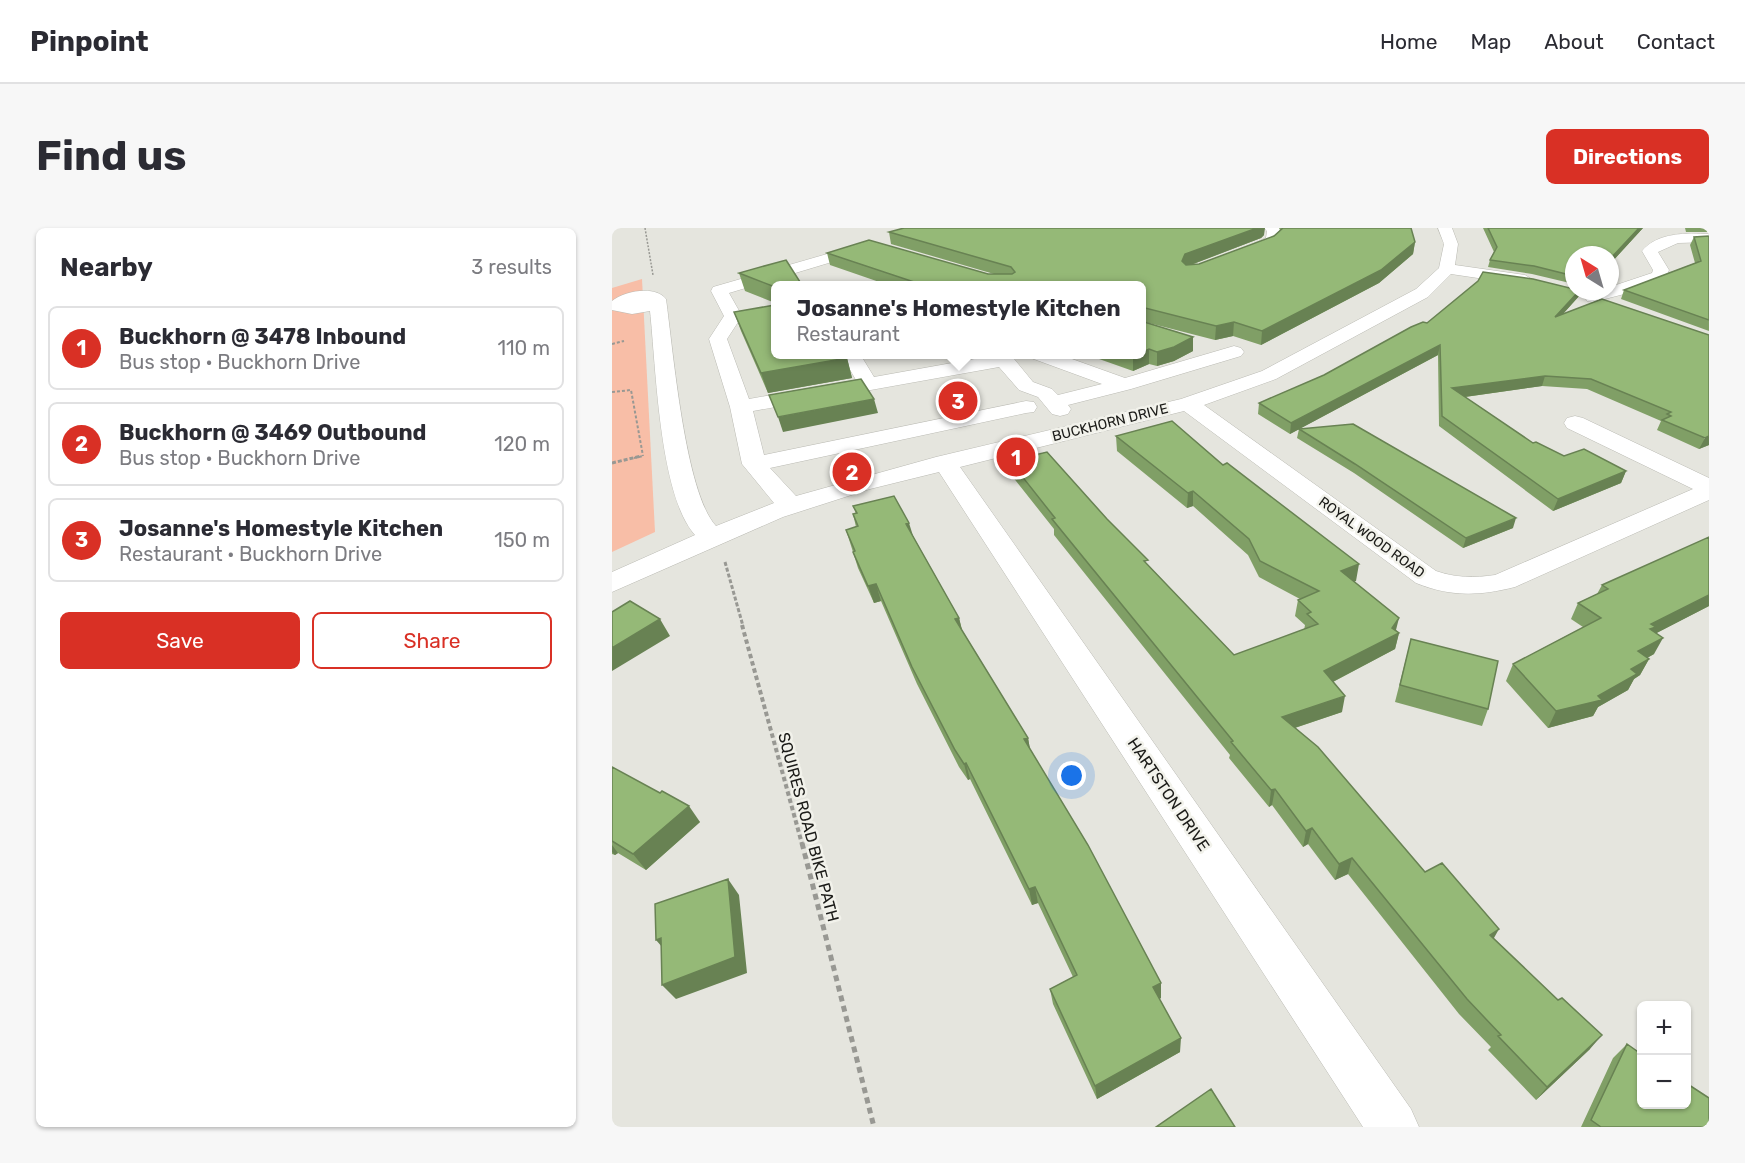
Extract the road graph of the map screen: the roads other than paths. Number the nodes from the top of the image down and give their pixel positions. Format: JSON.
{"nodes":[{"id":1,"x":1271,"y":228,"type":"edge"},
{"id":2,"x":1445,"y":228,"type":"edge"},
{"id":3,"x":1709,"y":238,"type":"edge"},
{"id":4,"x":891,"y":251,"type":"edge"},
{"id":5,"x":1224,"y":261,"type":"edge"},
{"id":6,"x":1447,"y":269,"type":"junction"},
{"id":7,"x":1541,"y":283,"type":"edge"},
{"id":8,"x":1619,"y":290,"type":"edge"},
{"id":9,"x":657,"y":299,"type":"road end"},
{"id":10,"x":1602,"y":300,"type":"edge"},
{"id":11,"x":1625,"y":308,"type":"edge"},
{"id":12,"x":754,"y":315,"type":"edge"},
{"id":13,"x":734,"y":316,"type":"junction"},
{"id":14,"x":1201,"y":345,"type":"dead end"},
{"id":15,"x":1234,"y":352,"type":"junction"},
{"id":16,"x":853,"y":359,"type":"edge"},
{"id":17,"x":918,"y":359,"type":"edge"},
{"id":18,"x":993,"y":359,"type":"edge"},
{"id":19,"x":1002,"y":359,"type":"edge"},
{"id":20,"x":1052,"y":359,"type":"edge"},
{"id":21,"x":1283,"y":368,"type":"junction"},
{"id":22,"x":929,"y":374,"type":"junction"},
{"id":23,"x":869,"y":385,"type":"junction"},
{"id":24,"x":1124,"y":385,"type":"junction"},
{"id":25,"x":1026,"y":396,"type":"junction"},
{"id":26,"x":1054,"y":402,"type":"junction"},
{"id":27,"x":1188,"y":404,"type":"junction"},
{"id":28,"x":741,"y":407,"type":"junction"},
{"id":29,"x":1575,"y":423,"type":"dead end"},
{"id":30,"x":1080,"y":429,"type":"junction"},
{"id":31,"x":1052,"y":436,"type":"junction"},
{"id":32,"x":944,"y":462,"type":"junction"},
{"id":33,"x":754,"y":464,"type":"junction"},
{"id":34,"x":1709,"y":489,"type":"edge"},
{"id":35,"x":791,"y":506,"type":"junction"},
{"id":36,"x":711,"y":537,"type":"junction"},
{"id":37,"x":612,"y":583,"type":"edge"},
{"id":38,"x":1393,"y":1127,"type":"edge"}],
"edges":[{"from":1,"to":5,"type":"street"},
{"from":2,"to":6,"type":"street"},
{"from":3,"to":8,"type":"street"},
{"from":4,"to":13,"type":"street"},
{"from":6,"to":7,"type":"street"},
{"from":6,"to":21,"type":"street","name":"BUCKHORN DRIVE"},
{"from":9,"to":36,"type":"street"},
{"from":10,"to":11,"type":"street"},
{"from":12,"to":13,"type":"street"},
{"from":13,"to":28,"type":"street"},
{"from":14,"to":15,"type":"street"},
{"from":15,"to":21,"type":"street"},
{"from":15,"to":24,"type":"street"},
{"from":16,"to":23,"type":"street"},
{"from":17,"to":22,"type":"street"},
{"from":18,"to":22,"type":"street"},
{"from":19,"to":25,"type":"street"},
{"from":20,"to":24,"type":"street"},
{"from":21,"to":27,"type":"street","name":"BUCKHORN DRIVE"},
{"from":22,"to":23,"type":"street"},
{"from":23,"to":28,"type":"street"},
{"from":24,"to":26,"type":"street"},
{"from":25,"to":26,"type":"street"},
{"from":25,"to":31,"type":"street"},
{"from":25,"to":33,"type":"street"},
{"from":26,"to":30,"type":"street"},
{"from":27,"to":30,"type":"street","name":"BUCKHORN DRIVE"},
{"from":27,"to":34,"type":"street","name":"ROYAL WOOD ROAD"},
{"from":28,"to":33,"type":"street"},
{"from":29,"to":34,"type":"street"},
{"from":30,"to":31,"type":"street","name":"BUCKHORN DRIVE"},
{"from":31,"to":32,"type":"street","name":"BUCKHORN DRIVE"},
{"from":32,"to":35,"type":"street","name":"BUCKHORN DRIVE"},
{"from":32,"to":38,"type":"street","name":"HARTSTON DRIVE"},
{"from":33,"to":35,"type":"street"},
{"from":35,"to":36,"type":"street","name":"BUCKHORN DRIVE"},
{"from":36,"to":37,"type":"street","name":"BUCKHORN DRIVE"}]}
